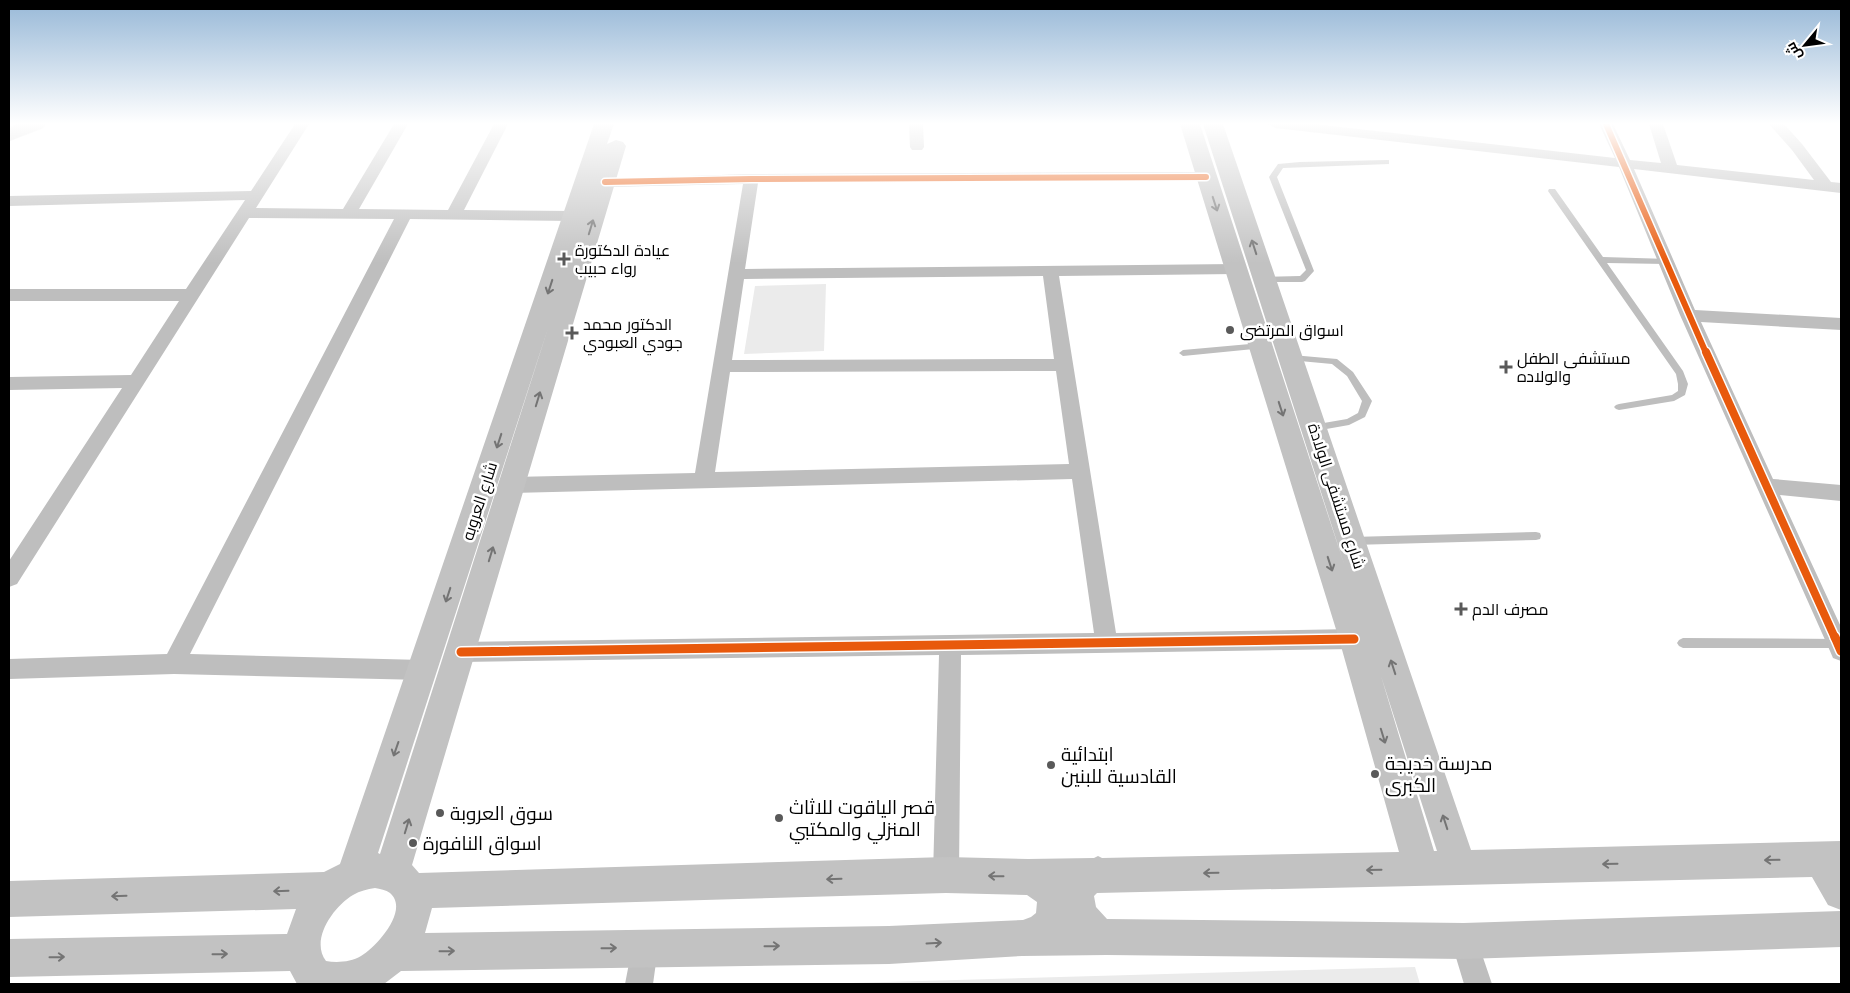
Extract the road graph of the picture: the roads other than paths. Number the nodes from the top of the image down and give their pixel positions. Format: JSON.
{"nodes":[{"id":1,"x":273,"y":170,"type":"edge"},
{"id":2,"x":374,"y":170,"type":"edge"},
{"id":3,"x":477,"y":170,"type":"edge"},
{"id":4,"x":588,"y":170,"type":"edge"},
{"id":5,"x":609,"y":170,"type":"edge"},
{"id":6,"x":1204,"y":170,"type":"edge"},
{"id":7,"x":1228,"y":170,"type":"edge"},
{"id":8,"x":1278,"y":170,"type":"edge"},
{"id":9,"x":1628,"y":170,"type":"edge"},
{"id":10,"x":1690,"y":170,"type":"edge"},
{"id":11,"x":1814,"y":170,"type":"edge"},
{"id":12,"x":1206,"y":177,"type":"junction"},
{"id":13,"x":751,"y":179,"type":"junction"},
{"id":14,"x":605,"y":182,"type":"junction"},
{"id":15,"x":1826,"y":186,"type":"junction"},
{"id":16,"x":1841,"y":188,"type":"edge"},
{"id":17,"x":1552,"y":191,"type":"dead end"},
{"id":18,"x":257,"y":195,"type":"junction"},
{"id":19,"x":9,"y":201,"type":"edge"},
{"id":20,"x":244,"y":213,"type":"junction"},
{"id":21,"x":348,"y":214,"type":"junction"},
{"id":22,"x":405,"y":214,"type":"junction"},
{"id":23,"x":454,"y":214,"type":"junction"},
{"id":24,"x":573,"y":216,"type":"junction"},
{"id":25,"x":1600,"y":260,"type":"junction"},
{"id":26,"x":1666,"y":261,"type":"junction"},
{"id":27,"x":1236,"y":268,"type":"junction"},
{"id":28,"x":1050,"y":270,"type":"junction"},
{"id":29,"x":736,"y":274,"type":"junction"},
{"id":30,"x":1265,"y":280,"type":"junction"},
{"id":31,"x":14,"y":295,"type":"edge"},
{"id":32,"x":191,"y":295,"type":"junction"},
{"id":33,"x":9,"y":310,"type":"edge"},
{"id":34,"x":1689,"y":315,"type":"junction"},
{"id":35,"x":1841,"y":324,"type":"edge"},
{"id":36,"x":1261,"y":346,"type":"junction"},
{"id":37,"x":1183,"y":353,"type":"dead end"},
{"id":38,"x":1064,"y":365,"type":"junction"},
{"id":39,"x":721,"y":366,"type":"junction"},
{"id":40,"x":1296,"y":370,"type":"junction"},
{"id":41,"x":136,"y":381,"type":"junction"},
{"id":42,"x":1272,"y":381,"type":"junction"},
{"id":43,"x":9,"y":383,"type":"edge"},
{"id":44,"x":1619,"y":407,"type":"dead end"},
{"id":45,"x":1315,"y":427,"type":"junction"},
{"id":46,"x":1080,"y":471,"type":"junction"},
{"id":47,"x":704,"y":479,"type":"junction"},
{"id":48,"x":512,"y":485,"type":"junction"},
{"id":49,"x":1766,"y":486,"type":"junction"},
{"id":50,"x":1841,"y":493,"type":"edge"},
{"id":51,"x":1536,"y":536,"type":"dead end"},
{"id":52,"x":1352,"y":541,"type":"junction"},
{"id":53,"x":9,"y":578,"type":"edge"},
{"id":54,"x":1354,"y":639,"type":"junction"},
{"id":55,"x":1106,"y":641,"type":"junction"},
{"id":56,"x":1683,"y":643,"type":"dead end"},
{"id":57,"x":950,"y":645,"type":"junction"},
{"id":58,"x":1840,"y":647,"type":"edge"},
{"id":59,"x":461,"y":652,"type":"junction"},
{"id":60,"x":174,"y":664,"type":"junction"},
{"id":61,"x":9,"y":669,"type":"edge"},
{"id":62,"x":423,"y":670,"type":"junction"},
{"id":63,"x":1831,"y":859,"type":"edge"},
{"id":64,"x":1460,"y":868,"type":"junction"},
{"id":65,"x":1422,"y":869,"type":"junction"},
{"id":66,"x":1098,"y":874,"type":"junction"},
{"id":67,"x":946,"y":875,"type":"junction"},
{"id":68,"x":1028,"y":876,"type":"junction"},
{"id":69,"x":402,"y":882,"type":"junction"},
{"id":70,"x":342,"y":884,"type":"junction"},
{"id":71,"x":1841,"y":892,"type":"edge"},
{"id":72,"x":9,"y":899,"type":"edge"},
{"id":73,"x":1841,"y":929,"type":"edge"},
{"id":74,"x":1107,"y":937,"type":"junction"},
{"id":75,"x":1022,"y":938,"type":"junction"},
{"id":76,"x":1464,"y":941,"type":"junction"},
{"id":77,"x":645,"y":948,"type":"junction"},
{"id":78,"x":398,"y":952,"type":"junction"},
{"id":79,"x":9,"y":958,"type":"edge"},
{"id":80,"x":312,"y":971,"type":"edge"},
{"id":81,"x":364,"y":980,"type":"edge"},
{"id":82,"x":639,"y":984,"type":"edge"},
{"id":83,"x":1478,"y":984,"type":"edge"}],
"edges":[{"from":1,"to":18,"type":"street"},
{"from":2,"to":21,"type":"street"},
{"from":3,"to":23,"type":"street"},
{"from":4,"to":24,"type":"main road","name":"شارع العروبه"},
{"from":5,"to":14,"type":"main road","name":"شارع العروبه"},
{"from":6,"to":12,"type":"main road","name":"شارع مستشفى الولادة"},
{"from":30,"to":7,"type":"main road","name":"شارع مستشفى الولادة","one_way":true},
{"from":8,"to":30,"type":"lane"},
{"from":9,"to":26,"type":"street"},
{"from":10,"to":15,"type":"street"},
{"from":11,"to":15,"type":"street"},
{"from":12,"to":13,"type":"street"},
{"from":12,"to":27,"type":"main road","name":"شارع مستشفى الولادة","one_way":true},
{"from":13,"to":14,"type":"street"},
{"from":13,"to":29,"type":"street"},
{"from":48,"to":14,"type":"main road","name":"شارع العروبه","one_way":true},
{"from":15,"to":16,"type":"street"},
{"from":17,"to":25,"type":"lane"},
{"from":18,"to":19,"type":"street"},
{"from":18,"to":20,"type":"street"},
{"from":20,"to":21,"type":"street"},
{"from":20,"to":32,"type":"street"},
{"from":21,"to":22,"type":"street"},
{"from":22,"to":23,"type":"street"},
{"from":22,"to":60,"type":"street"},
{"from":23,"to":24,"type":"street"},
{"from":24,"to":62,"type":"main road","name":"شارع العروبه","one_way":true},
{"from":25,"to":26,"type":"lane"},
{"from":25,"to":44,"type":"lane"},
{"from":26,"to":34,"type":"street"},
{"from":27,"to":28,"type":"street"},
{"from":27,"to":36,"type":"main road","name":"شارع مستشفى الولادة"},
{"from":28,"to":29,"type":"street"},
{"from":28,"to":38,"type":"street"},
{"from":29,"to":39,"type":"street"},
{"from":30,"to":40,"type":"main road","name":"شارع مستشفى الولادة"},
{"from":31,"to":32,"type":"street"},
{"from":31,"to":33,"type":"street"},
{"from":32,"to":41,"type":"street"},
{"from":34,"to":35,"type":"street"},
{"from":34,"to":49,"type":"street"},
{"from":36,"to":37,"type":"lane"},
{"from":36,"to":42,"type":"main road","name":"شارع مستشفى الولادة"},
{"from":38,"to":39,"type":"street"},
{"from":38,"to":46,"type":"street"},
{"from":39,"to":47,"type":"street"},
{"from":40,"to":42,"type":"main road"},
{"from":40,"to":45,"type":"main road","name":"شارع مستشفى الولادة"},
{"from":40,"to":45,"type":"lane"},
{"from":41,"to":43,"type":"street"},
{"from":41,"to":53,"type":"street"},
{"from":42,"to":54,"type":"main road","name":"شارع مستشفى الولادة","one_way":true},
{"from":45,"to":52,"type":"main road","name":"شارع مستشفى الولادة"},
{"from":46,"to":47,"type":"street"},
{"from":46,"to":55,"type":"street"},
{"from":47,"to":48,"type":"street"},
{"from":59,"to":48,"type":"main road","name":"شارع العروبه","one_way":true},
{"from":49,"to":50,"type":"street"},
{"from":49,"to":58,"type":"street"},
{"from":51,"to":52,"type":"lane"},
{"from":64,"to":52,"type":"main road","name":"شارع مستشفى الولادة","one_way":true},
{"from":54,"to":55,"type":"street"},
{"from":54,"to":65,"type":"main road","name":"شارع مستشفى الولادة","one_way":true},
{"from":55,"to":57,"type":"street"},
{"from":56,"to":58,"type":"lane"},
{"from":57,"to":59,"type":"street"},
{"from":57,"to":67,"type":"street"},
{"from":69,"to":59,"type":"main road","name":"شارع العروبه","one_way":true},
{"from":60,"to":61,"type":"street"},
{"from":60,"to":62,"type":"street"},
{"from":62,"to":70,"type":"main road","name":"شارع العروبه","one_way":true},
{"from":63,"to":64,"type":"main road","one_way":true},
{"from":63,"to":71,"type":"main road"},
{"from":64,"to":65,"type":"main road"},
{"from":65,"to":66,"type":"main road","one_way":true},
{"from":66,"to":68,"type":"main road"},
{"from":66,"to":74,"type":"main road"},
{"from":68,"to":67,"type":"main road","one_way":true},
{"from":67,"to":69,"type":"main road","one_way":true},
{"from":68,"to":75,"type":"main road"},
{"from":69,"to":70,"type":"main road"},
{"from":69,"to":78,"type":"main road"},
{"from":70,"to":72,"type":"main road","one_way":true},
{"from":70,"to":80,"type":"main road"},
{"from":73,"to":76,"type":"main road"},
{"from":74,"to":75,"type":"main road"},
{"from":74,"to":76,"type":"main road"},
{"from":77,"to":75,"type":"main road","one_way":true},
{"from":76,"to":83,"type":"street"},
{"from":78,"to":77,"type":"main road","one_way":true},
{"from":77,"to":82,"type":"street"},
{"from":78,"to":81,"type":"main road"},
{"from":79,"to":80,"type":"main road","one_way":true},
{"from":80,"to":81,"type":"main road"}]}
